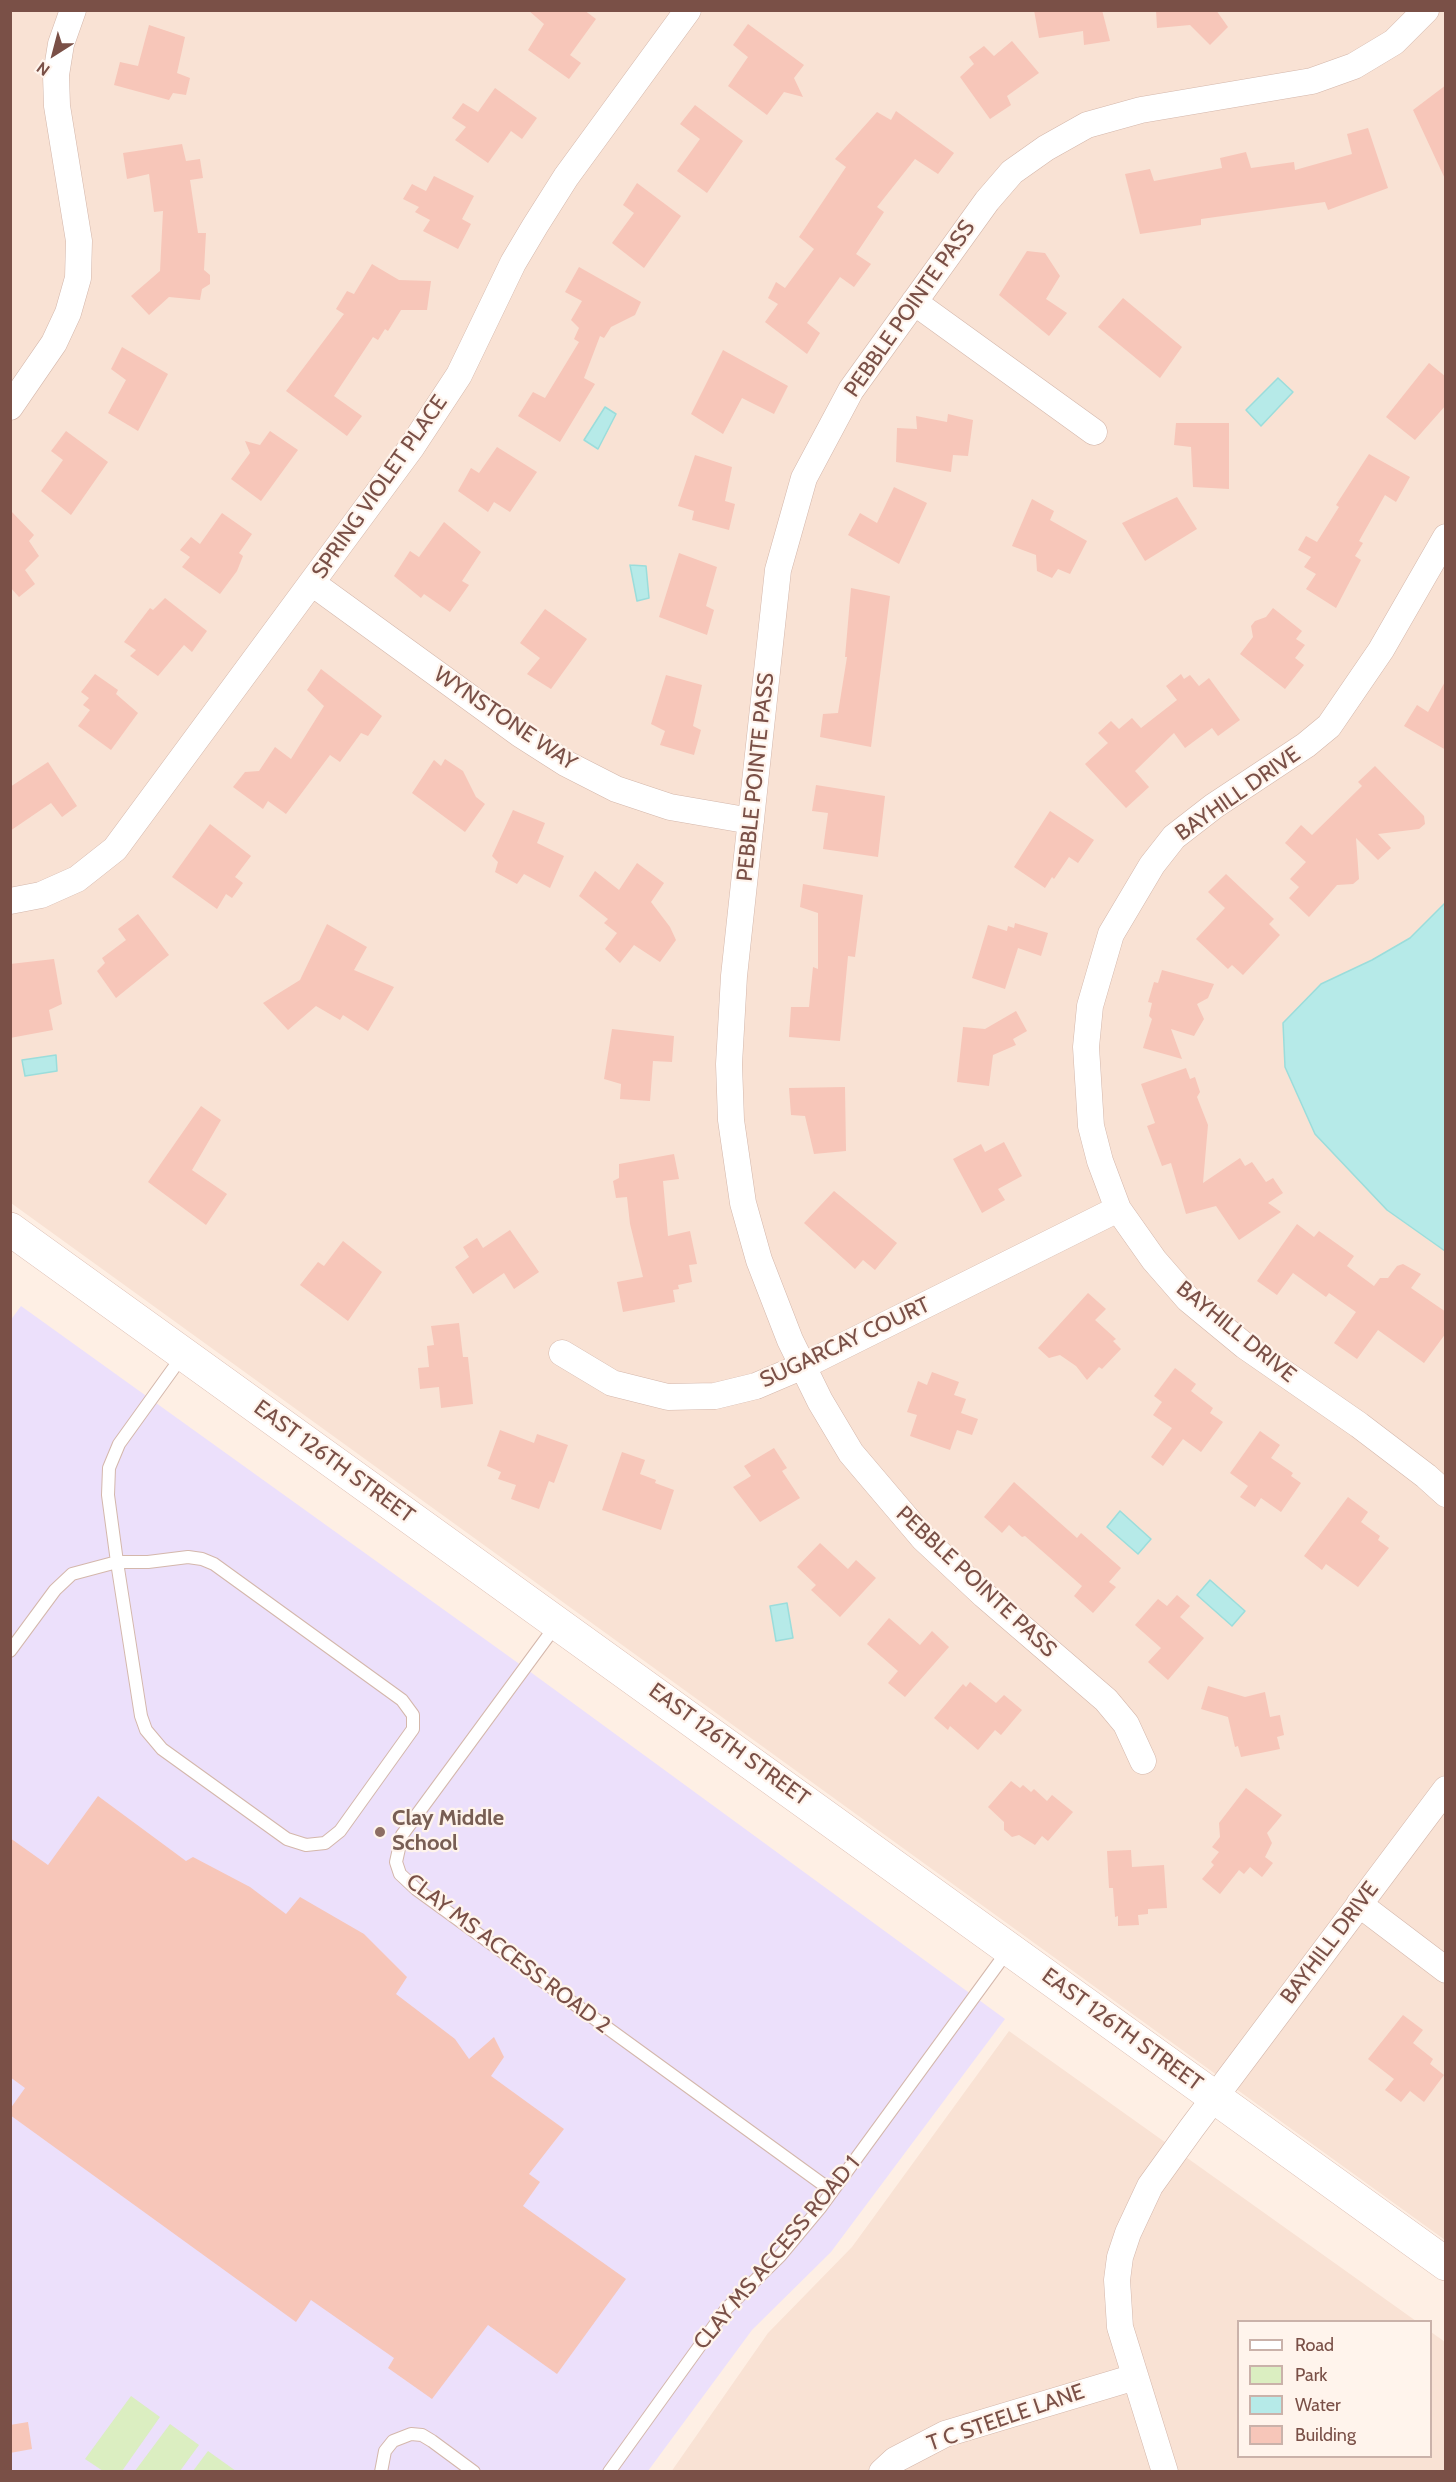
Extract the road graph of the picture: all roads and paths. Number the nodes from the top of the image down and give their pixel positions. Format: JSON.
{"nodes":[{"id":1,"x":73,"y":10,"type":"edge"},
{"id":2,"x":688,"y":10,"type":"edge"},
{"id":3,"x":1426,"y":10,"type":"edge"},
{"id":4,"x":914,"y":302,"type":"junction"},
{"id":5,"x":10,"y":407,"type":"edge"},
{"id":6,"x":1094,"y":432,"type":"dead end"},
{"id":7,"x":1446,"y":537,"type":"edge"},
{"id":8,"x":312,"y":583,"type":"junction"},
{"id":9,"x":752,"y":821,"type":"junction"},
{"id":10,"x":10,"y":901,"type":"edge"},
{"id":11,"x":1118,"y":1209,"type":"junction"},
{"id":12,"x":10,"y":1229,"type":"edge"},
{"id":13,"x":184,"y":1353,"type":"junction"},
{"id":14,"x":562,"y":1353,"type":"dead end"},
{"id":15,"x":803,"y":1366,"type":"junction"},
{"id":16,"x":1446,"y":1494,"type":"edge"},
{"id":17,"x":117,"y":1562,"type":"junction"},
{"id":18,"x":558,"y":1623,"type":"junction"},
{"id":19,"x":10,"y":1651,"type":"edge"},
{"id":20,"x":1143,"y":1761,"type":"dead end"},
{"id":21,"x":1446,"y":1789,"type":"edge"},
{"id":22,"x":1359,"y":1904,"type":"junction"},
{"id":23,"x":1010,"y":1948,"type":"junction"},
{"id":24,"x":1446,"y":1970,"type":"edge"},
{"id":25,"x":1214,"y":2097,"type":"junction"},
{"id":26,"x":832,"y":2192,"type":"junction"},
{"id":27,"x":1446,"y":2264,"type":"edge"},
{"id":28,"x":1135,"y":2377,"type":"junction"},
{"id":29,"x":381,"y":2472,"type":"edge"},
{"id":30,"x":474,"y":2472,"type":"edge"},
{"id":31,"x":609,"y":2472,"type":"edge"},
{"id":32,"x":882,"y":2472,"type":"edge"},
{"id":33,"x":1165,"y":2472,"type":"edge"}],
"edges":[{"from":1,"to":5,"type":"street"},
{"from":2,"to":8,"type":"street","name":"SPRING VIOLET PLACE"},
{"from":3,"to":4,"type":"street","name":"PEBBLE POINTE PASS"},
{"from":4,"to":6,"type":"street"},
{"from":4,"to":9,"type":"street","name":"PEBBLE POINTE PASS"},
{"from":7,"to":11,"type":"street","name":"BAYHILL DRIVE"},
{"from":8,"to":9,"type":"street","name":"WYNSTONE WAY"},
{"from":8,"to":10,"type":"street","name":"SPRING VIOLET PLACE"},
{"from":9,"to":15,"type":"street","name":"PEBBLE POINTE PASS"},
{"from":11,"to":15,"type":"street","name":"SUGARCAY COURT"},
{"from":11,"to":16,"type":"street","name":"BAYHILL DRIVE"},
{"from":12,"to":13,"type":"street","name":"EAST 126TH STREET"},
{"from":13,"to":17,"type":"lane"},
{"from":13,"to":18,"type":"street","name":"EAST 126TH STREET"},
{"from":14,"to":15,"type":"street","name":"SUGARCAY COURT"},
{"from":15,"to":20,"type":"street","name":"PEBBLE POINTE PASS"},
{"from":17,"to":17,"type":"lane"},
{"from":17,"to":19,"type":"lane"},
{"from":18,"to":23,"type":"street","name":"EAST 126TH STREET"},
{"from":18,"to":26,"type":"lane","name":"CLAY MS ACCESS ROAD 2"},
{"from":21,"to":22,"type":"street","name":"BAYHILL DRIVE"},
{"from":22,"to":24,"type":"street"},
{"from":22,"to":25,"type":"street","name":"BAYHILL DRIVE"},
{"from":23,"to":25,"type":"street","name":"EAST 126TH STREET"},
{"from":23,"to":26,"type":"lane","name":"CLAY MS ACCESS ROAD 1"},
{"from":25,"to":27,"type":"street","name":"EAST 126TH STREET"},
{"from":25,"to":28,"type":"street","name":"BAYHILL DRIVE"},
{"from":26,"to":31,"type":"lane","name":"CLAY MS ACCESS ROAD 1"},
{"from":28,"to":32,"type":"street","name":"T C STEELE LANE"},
{"from":28,"to":33,"type":"street","name":"BAYHILL DRIVE"},
{"from":29,"to":30,"type":"lane"}]}
